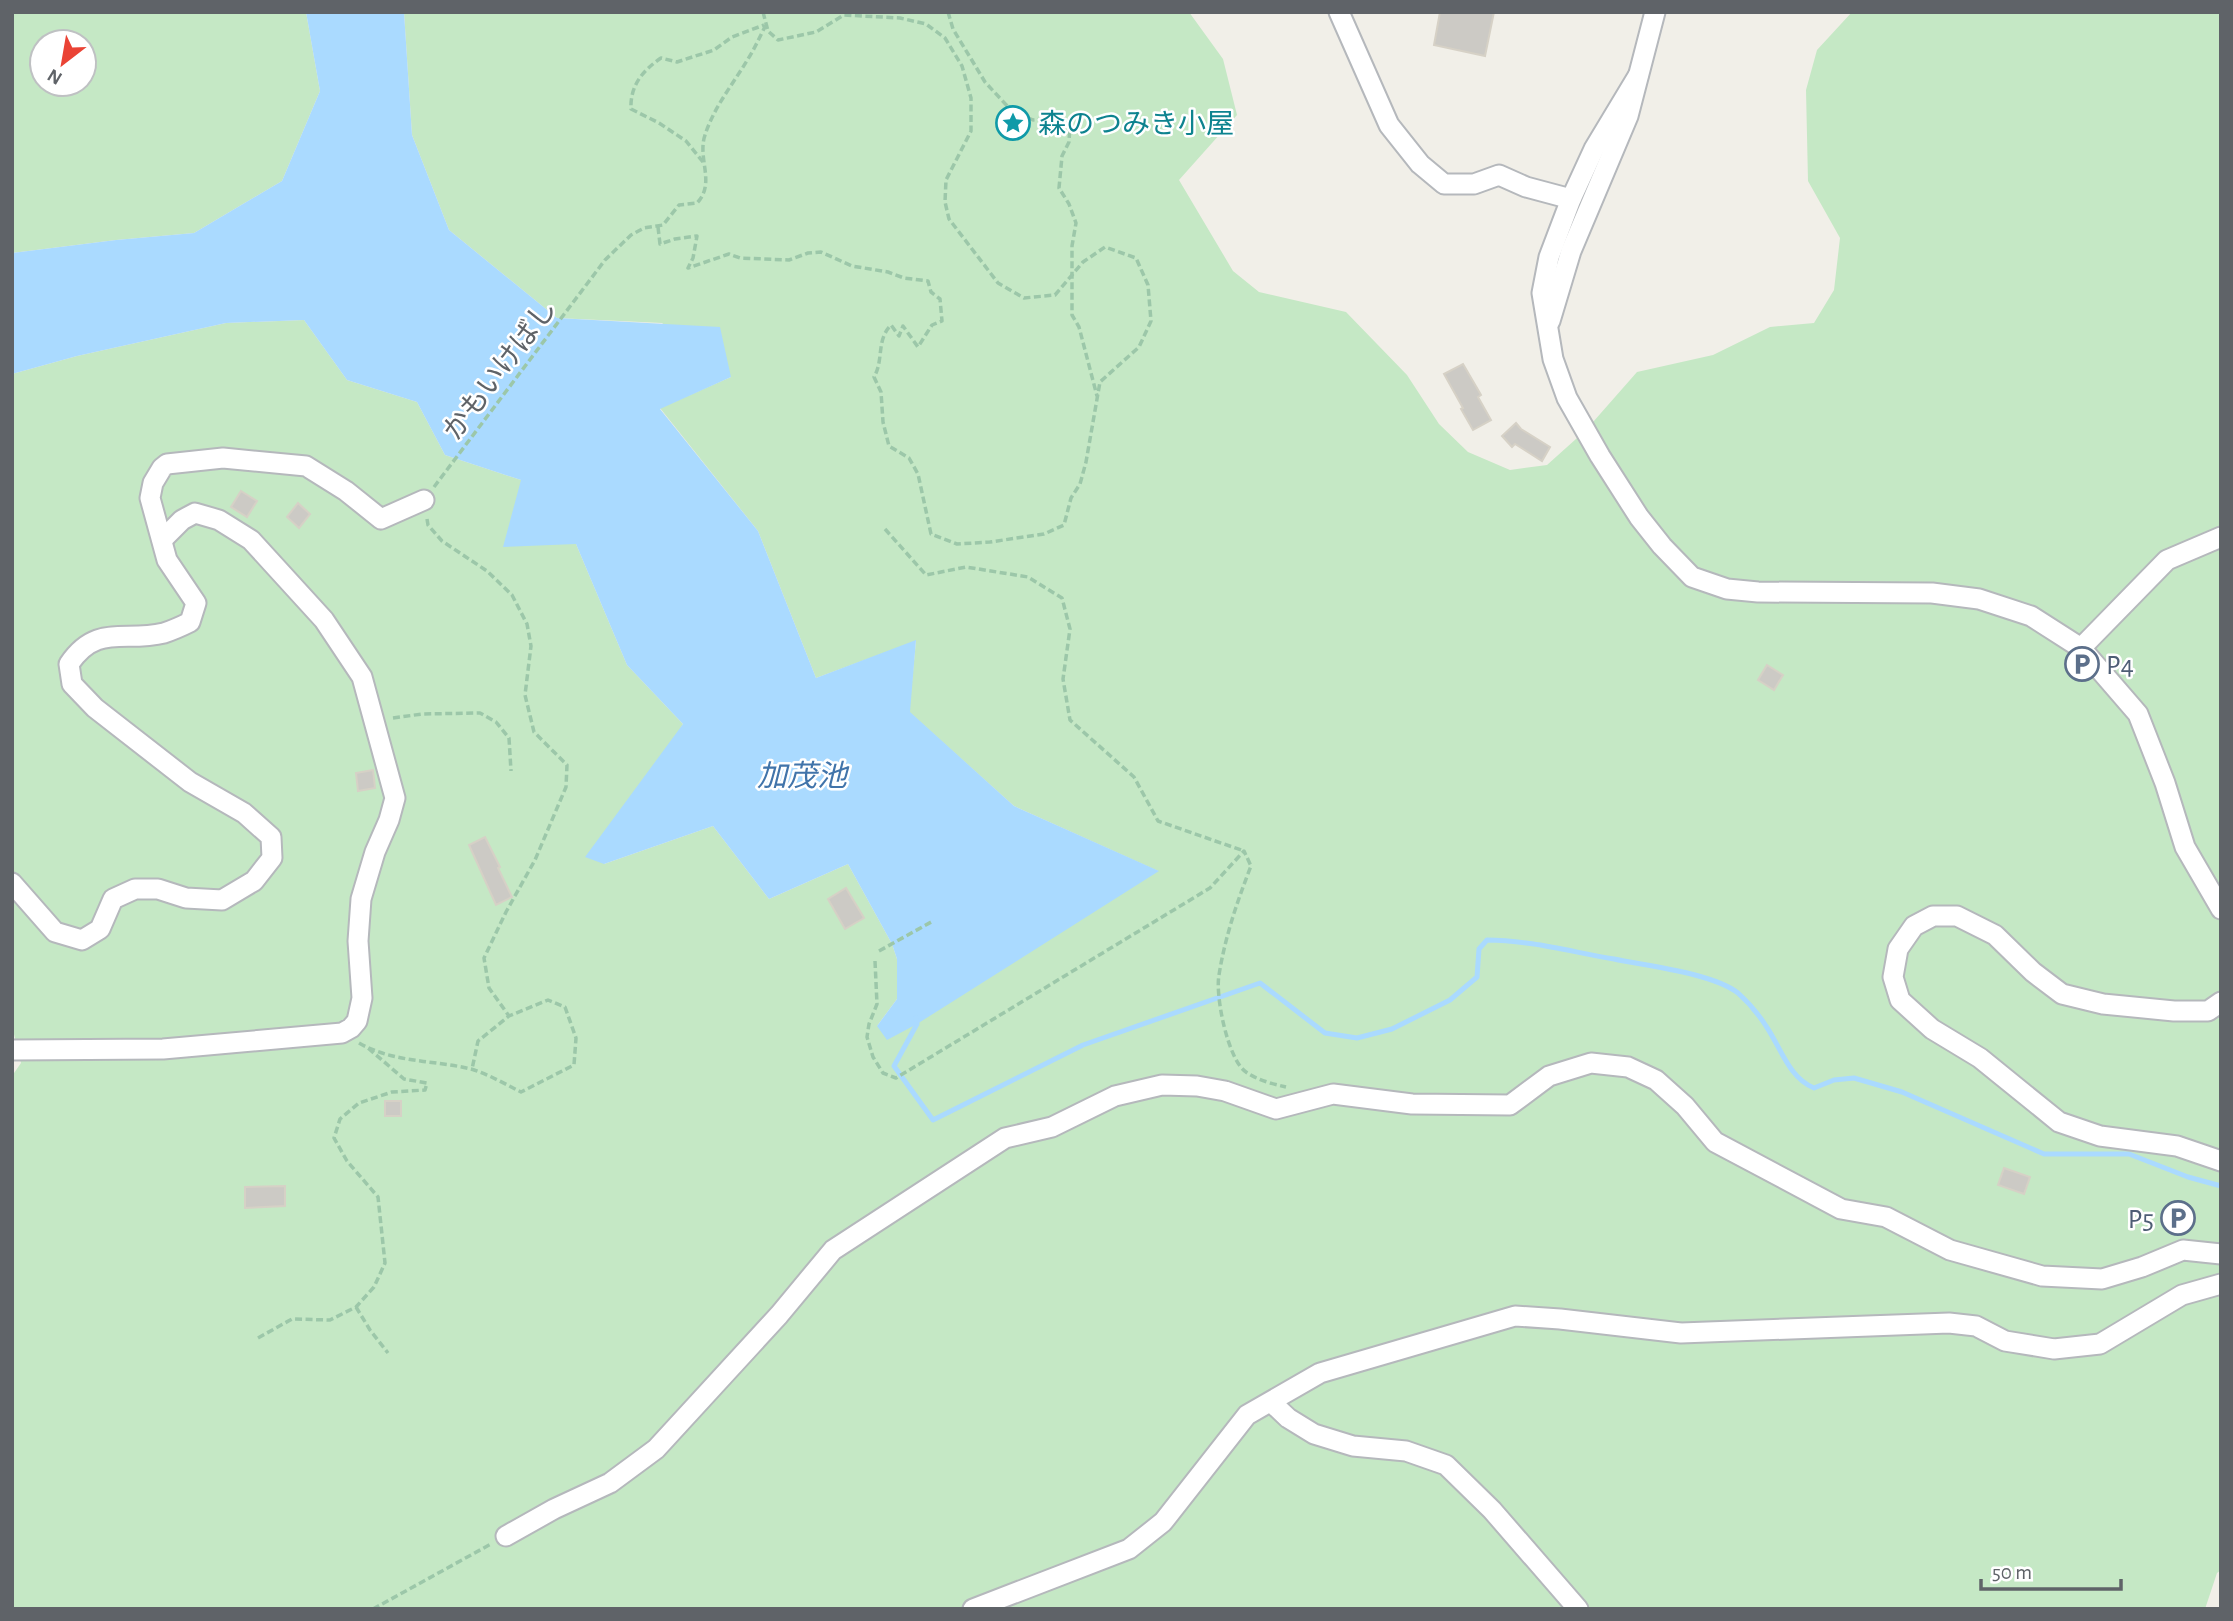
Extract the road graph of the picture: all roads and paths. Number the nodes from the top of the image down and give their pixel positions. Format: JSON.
{"nodes":[{"id":1,"x":763,"y":12,"type":"edge"},
{"id":2,"x":948,"y":12,"type":"edge"},
{"id":3,"x":1339,"y":12,"type":"edge"},
{"id":4,"x":1655,"y":12,"type":"edge"},
{"id":5,"x":766,"y":25,"type":"junction"},
{"id":6,"x":1638,"y":76,"type":"junction"},
{"id":7,"x":704,"y":165,"type":"junction"},
{"id":8,"x":1571,"y":199,"type":"junction"},
{"id":9,"x":658,"y":227,"type":"junction"},
{"id":10,"x":1070,"y":276,"type":"junction"},
{"id":11,"x":1546,"y":328,"type":"junction"},
{"id":12,"x":1098,"y":398,"type":"junction"},
{"id":13,"x":424,"y":500,"type":"junction"},
{"id":14,"x":885,"y":529,"type":"dead end"},
{"id":15,"x":2221,"y":537,"type":"edge"},
{"id":16,"x":162,"y":540,"type":"junction"},
{"id":17,"x":2081,"y":648,"type":"junction"},
{"id":18,"x":373,"y":720,"type":"junction"},
{"id":19,"x":511,"y":771,"type":"dead end"},
{"id":20,"x":1244,"y":851,"type":"junction"},
{"id":21,"x":12,"y":883,"type":"edge"},
{"id":22,"x":2221,"y":909,"type":"edge"},
{"id":23,"x":933,"y":921,"type":"dead end"},
{"id":24,"x":879,"y":951,"type":"dead end"},
{"id":25,"x":875,"y":961,"type":"dead end"},
{"id":26,"x":2221,"y":1002,"type":"edge"},
{"id":27,"x":509,"y":1016,"type":"junction"},
{"id":28,"x":342,"y":1033,"type":"junction"},
{"id":29,"x":368,"y":1048,"type":"junction"},
{"id":30,"x":12,"y":1050,"type":"edge"},
{"id":31,"x":472,"y":1069,"type":"junction"},
{"id":32,"x":1287,"y":1087,"type":"dead end"},
{"id":33,"x":2221,"y":1161,"type":"edge"},
{"id":34,"x":2221,"y":1254,"type":"edge"},
{"id":35,"x":2221,"y":1284,"type":"edge"},
{"id":36,"x":356,"y":1307,"type":"junction"},
{"id":37,"x":258,"y":1338,"type":"dead end"},
{"id":38,"x":388,"y":1353,"type":"dead end"},
{"id":39,"x":1271,"y":1402,"type":"junction"},
{"id":40,"x":506,"y":1536,"type":"joint"},
{"id":41,"x":373,"y":1609,"type":"edge"},
{"id":42,"x":973,"y":1609,"type":"edge"},
{"id":43,"x":1578,"y":1609,"type":"edge"}],
"edges":[{"from":1,"to":5,"type":"path"},
{"from":2,"to":10,"type":"path"},
{"from":3,"to":8,"type":"street"},
{"from":4,"to":6,"type":"street"},
{"from":5,"to":7,"type":"path"},
{"from":5,"to":7,"type":"path"},
{"from":5,"to":10,"type":"path"},
{"from":6,"to":8,"type":"street"},
{"from":6,"to":11,"type":"street"},
{"from":7,"to":9,"type":"path"},
{"from":8,"to":11,"type":"street"},
{"from":9,"to":12,"type":"path"},
{"from":9,"to":13,"type":"path","name":"かもいけばし"},
{"from":10,"to":12,"type":"path"},
{"from":10,"to":12,"type":"path"},
{"from":11,"to":17,"type":"street"},
{"from":13,"to":16,"type":"street"},
{"from":13,"to":27,"type":"path"},
{"from":14,"to":20,"type":"path"},
{"from":15,"to":17,"type":"street"},
{"from":16,"to":18,"type":"street"},
{"from":16,"to":21,"type":"street"},
{"from":17,"to":22,"type":"street"},
{"from":18,"to":19,"type":"path"},
{"from":18,"to":28,"type":"street"},
{"from":20,"to":25,"type":"path"},
{"from":20,"to":32,"type":"path"},
{"from":23,"to":24,"type":"path"},
{"from":26,"to":33,"type":"street"},
{"from":27,"to":31,"type":"path"},
{"from":27,"to":31,"type":"path"},
{"from":28,"to":29,"type":"path"},
{"from":28,"to":30,"type":"street"},
{"from":29,"to":31,"type":"path"},
{"from":29,"to":36,"type":"path"},
{"from":34,"to":40,"type":"street"},
{"from":35,"to":39,"type":"street"},
{"from":36,"to":37,"type":"path"},
{"from":36,"to":38,"type":"path"},
{"from":39,"to":42,"type":"street"},
{"from":39,"to":43,"type":"street"},
{"from":40,"to":41,"type":"path"}]}
